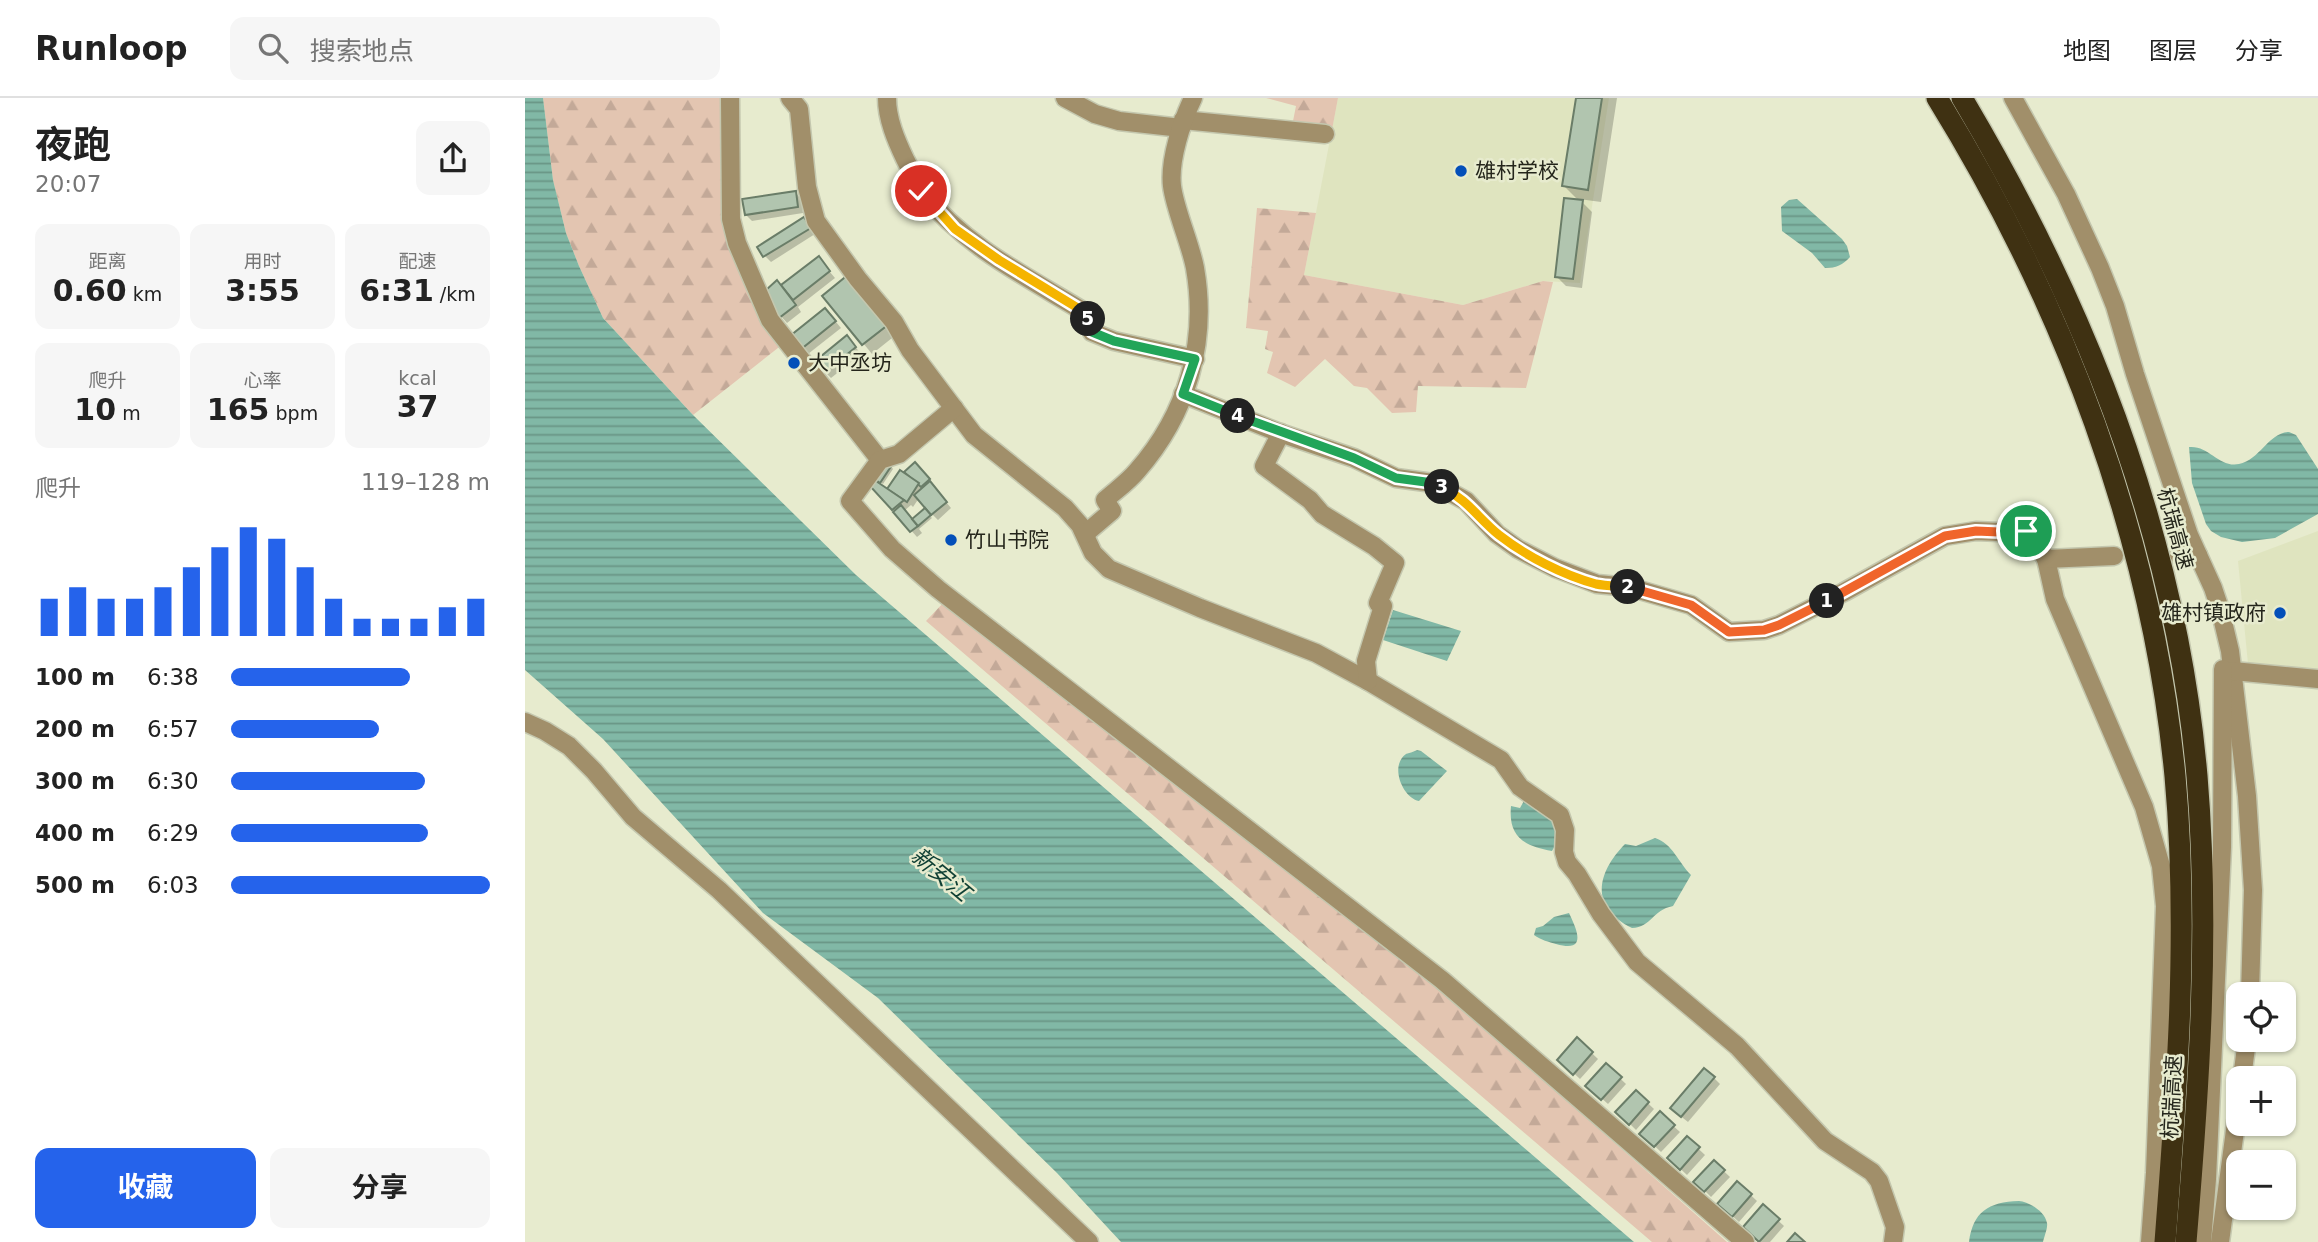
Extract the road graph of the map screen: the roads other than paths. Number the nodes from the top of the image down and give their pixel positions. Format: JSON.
{"nodes":[{"id":1,"x":730,"y":98,"type":"edge"},
{"id":2,"x":790,"y":98,"type":"edge"},
{"id":3,"x":887,"y":98,"type":"edge"},
{"id":4,"x":1065,"y":98,"type":"edge"},
{"id":5,"x":1193,"y":98,"type":"edge"},
{"id":6,"x":1937,"y":98,"type":"edge"},
{"id":7,"x":1962,"y":98,"type":"edge"},
{"id":8,"x":2013,"y":98,"type":"edge"},
{"id":9,"x":1182,"y":124,"type":"junction"},
{"id":10,"x":1325,"y":134,"type":"dead end"},
{"id":11,"x":1195,"y":359,"type":"junction"},
{"id":12,"x":1183,"y":394,"type":"junction"},
{"id":13,"x":954,"y":408,"type":"junction"},
{"id":14,"x":1281,"y":433,"type":"junction"},
{"id":15,"x":880,"y":460,"type":"junction"},
{"id":16,"x":1085,"y":534,"type":"junction"},
{"id":17,"x":2179,"y":555,"type":"dead end"},
{"id":18,"x":2198,"y":555,"type":"junction"},
{"id":19,"x":2114,"y":556,"type":"dead end"},
{"id":20,"x":2046,"y":559,"type":"junction"},
{"id":21,"x":2226,"y":630,"type":"junction"},
{"id":22,"x":2233,"y":671,"type":"junction"},
{"id":23,"x":2318,"y":679,"type":"edge"},
{"id":24,"x":1368,"y":681,"type":"junction"},
{"id":25,"x":525,"y":722,"type":"edge"},
{"id":26,"x":2251,"y":982,"type":"edge"},
{"id":27,"x":2234,"y":1136,"type":"edge"},
{"id":28,"x":2162,"y":1175,"type":"junction"},
{"id":29,"x":1089,"y":1242,"type":"edge"},
{"id":30,"x":1745,"y":1242,"type":"edge"},
{"id":31,"x":1893,"y":1242,"type":"edge"},
{"id":32,"x":2150,"y":1242,"type":"edge"},
{"id":33,"x":2165,"y":1242,"type":"edge"},
{"id":34,"x":2186,"y":1242,"type":"edge"},
{"id":35,"x":2202,"y":1242,"type":"edge"},
{"id":36,"x":2220,"y":1242,"type":"edge"}],
"edges":[{"from":1,"to":15,"type":"street"},
{"from":2,"to":13,"type":"street"},
{"from":3,"to":11,"type":"street"},
{"from":4,"to":9,"type":"street"},
{"from":5,"to":9,"type":"street"},
{"from":6,"to":28,"type":"highway","name":"杭瑞高速"},
{"from":7,"to":34,"type":"highway","name":"杭瑞高速"},
{"from":8,"to":18,"type":"street"},
{"from":9,"to":10,"type":"street"},
{"from":9,"to":11,"type":"street"},
{"from":11,"to":12,"type":"street"},
{"from":12,"to":14,"type":"street"},
{"from":12,"to":16,"type":"street"},
{"from":13,"to":15,"type":"street"},
{"from":13,"to":16,"type":"street"},
{"from":14,"to":20,"type":"street"},
{"from":14,"to":24,"type":"street"},
{"from":15,"to":30,"type":"street"},
{"from":16,"to":24,"type":"street"},
{"from":17,"to":18,"type":"street"},
{"from":18,"to":21,"type":"street"},
{"from":19,"to":20,"type":"street"},
{"from":20,"to":28,"type":"street"},
{"from":21,"to":22,"type":"street"},
{"from":21,"to":35,"type":"street"},
{"from":22,"to":23,"type":"street"},
{"from":22,"to":26,"type":"street"},
{"from":24,"to":31,"type":"street"},
{"from":25,"to":29,"type":"street"},
{"from":27,"to":36,"type":"street"},
{"from":28,"to":32,"type":"street"},
{"from":28,"to":33,"type":"highway","name":"杭瑞高速"}]}
